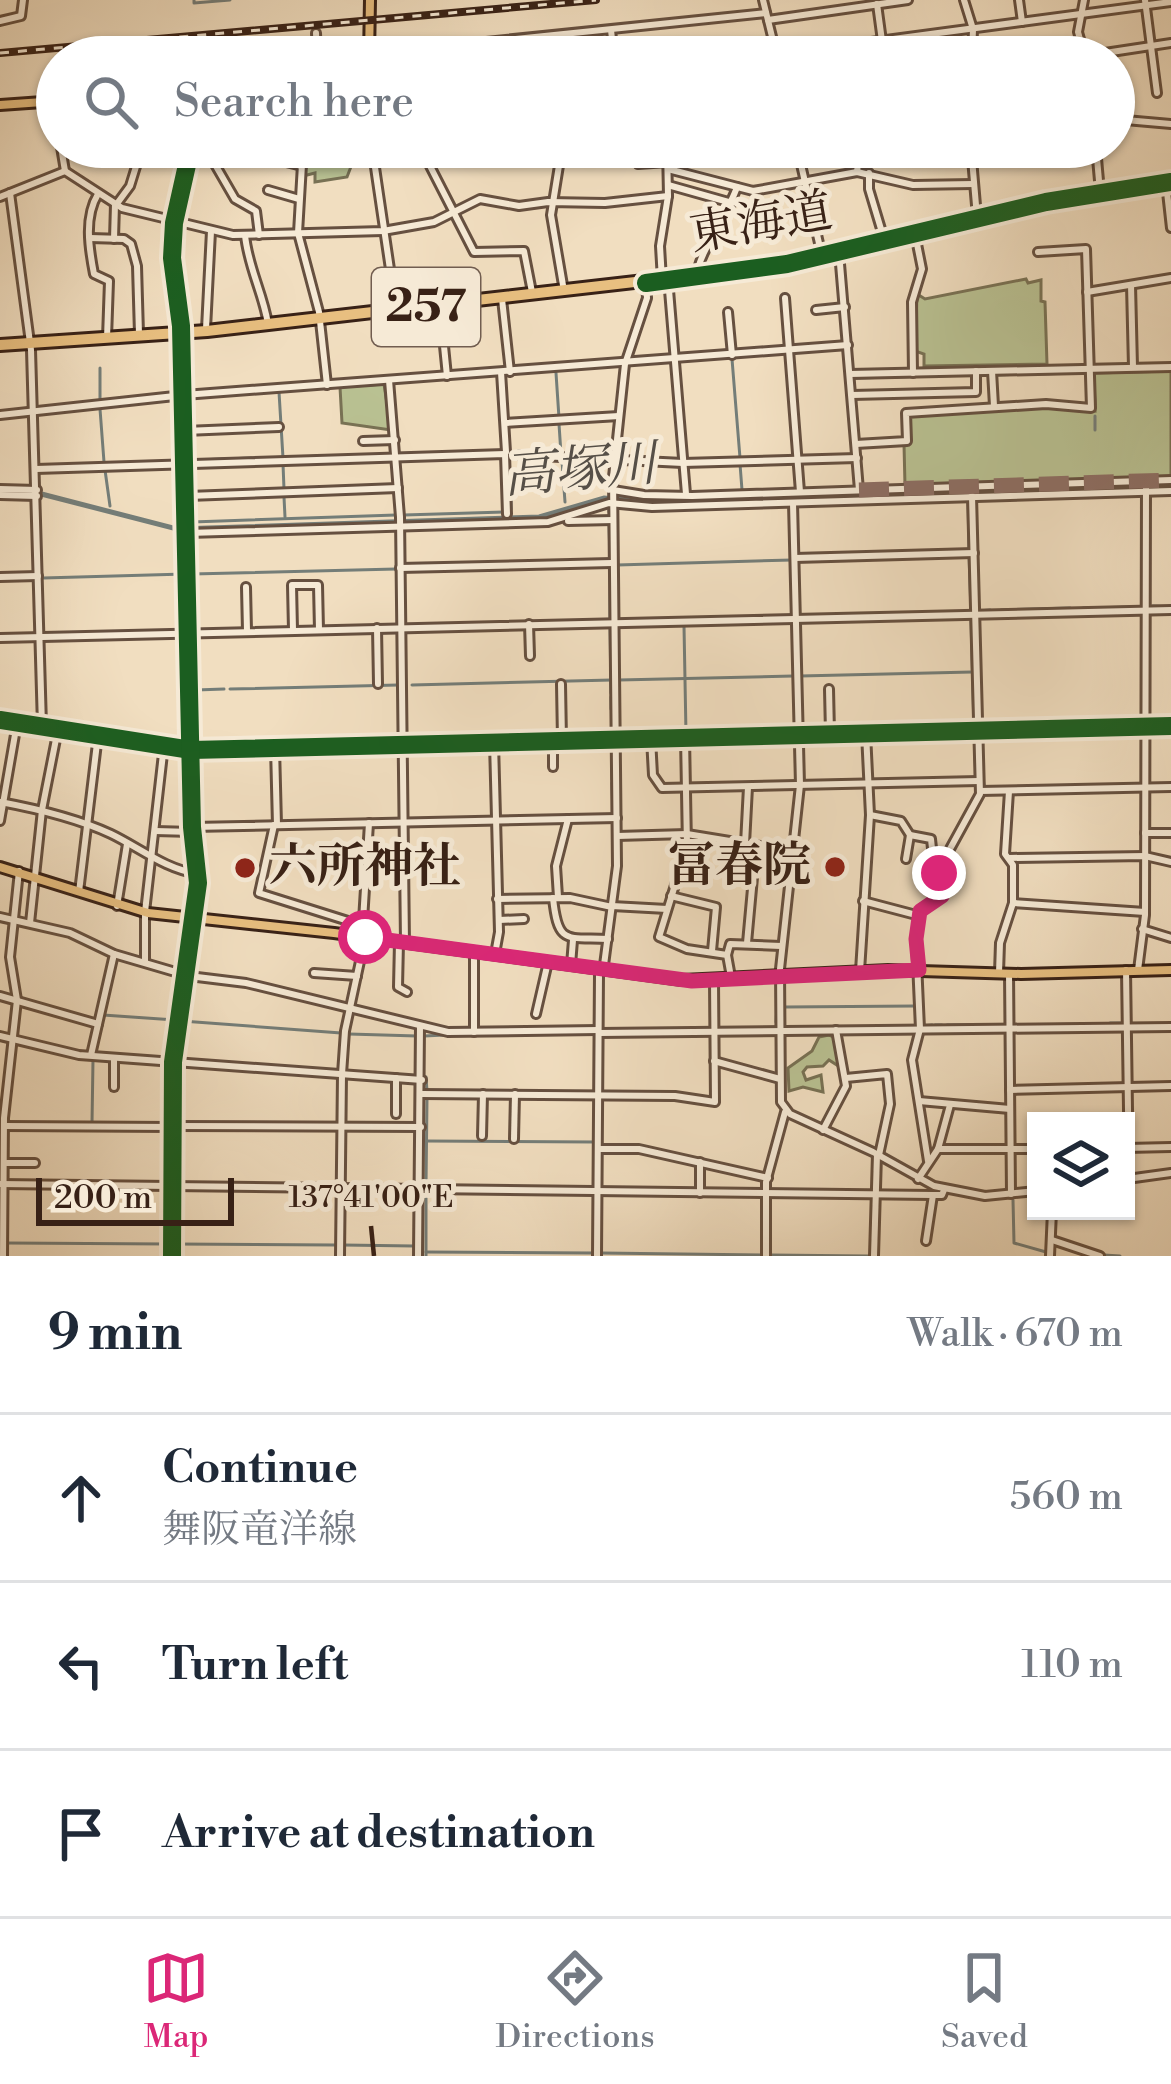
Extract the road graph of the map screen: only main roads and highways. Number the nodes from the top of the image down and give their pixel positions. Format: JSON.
{"nodes":[{"id":1,"x":370,"y":0,"type":"edge"},
{"id":2,"x":369,"y":36,"type":"edge"},
{"id":3,"x":36,"y":102,"type":"edge"},
{"id":4,"x":0,"y":105,"type":"edge"},
{"id":5,"x":1168,"y":182,"type":"edge"},
{"id":6,"x":0,"y":345,"type":"edge"},
{"id":7,"x":0,"y":867,"type":"edge"},
{"id":8,"x":1170,"y":966,"type":"edge"}],
"edges":[{"from":1,"to":2,"type":"main road"},
{"from":3,"to":4,"type":"main road"},
{"from":5,"to":6,"type":"highway","name":"東海道","number":"257"},
{"from":7,"to":8,"type":"main road"}]}
